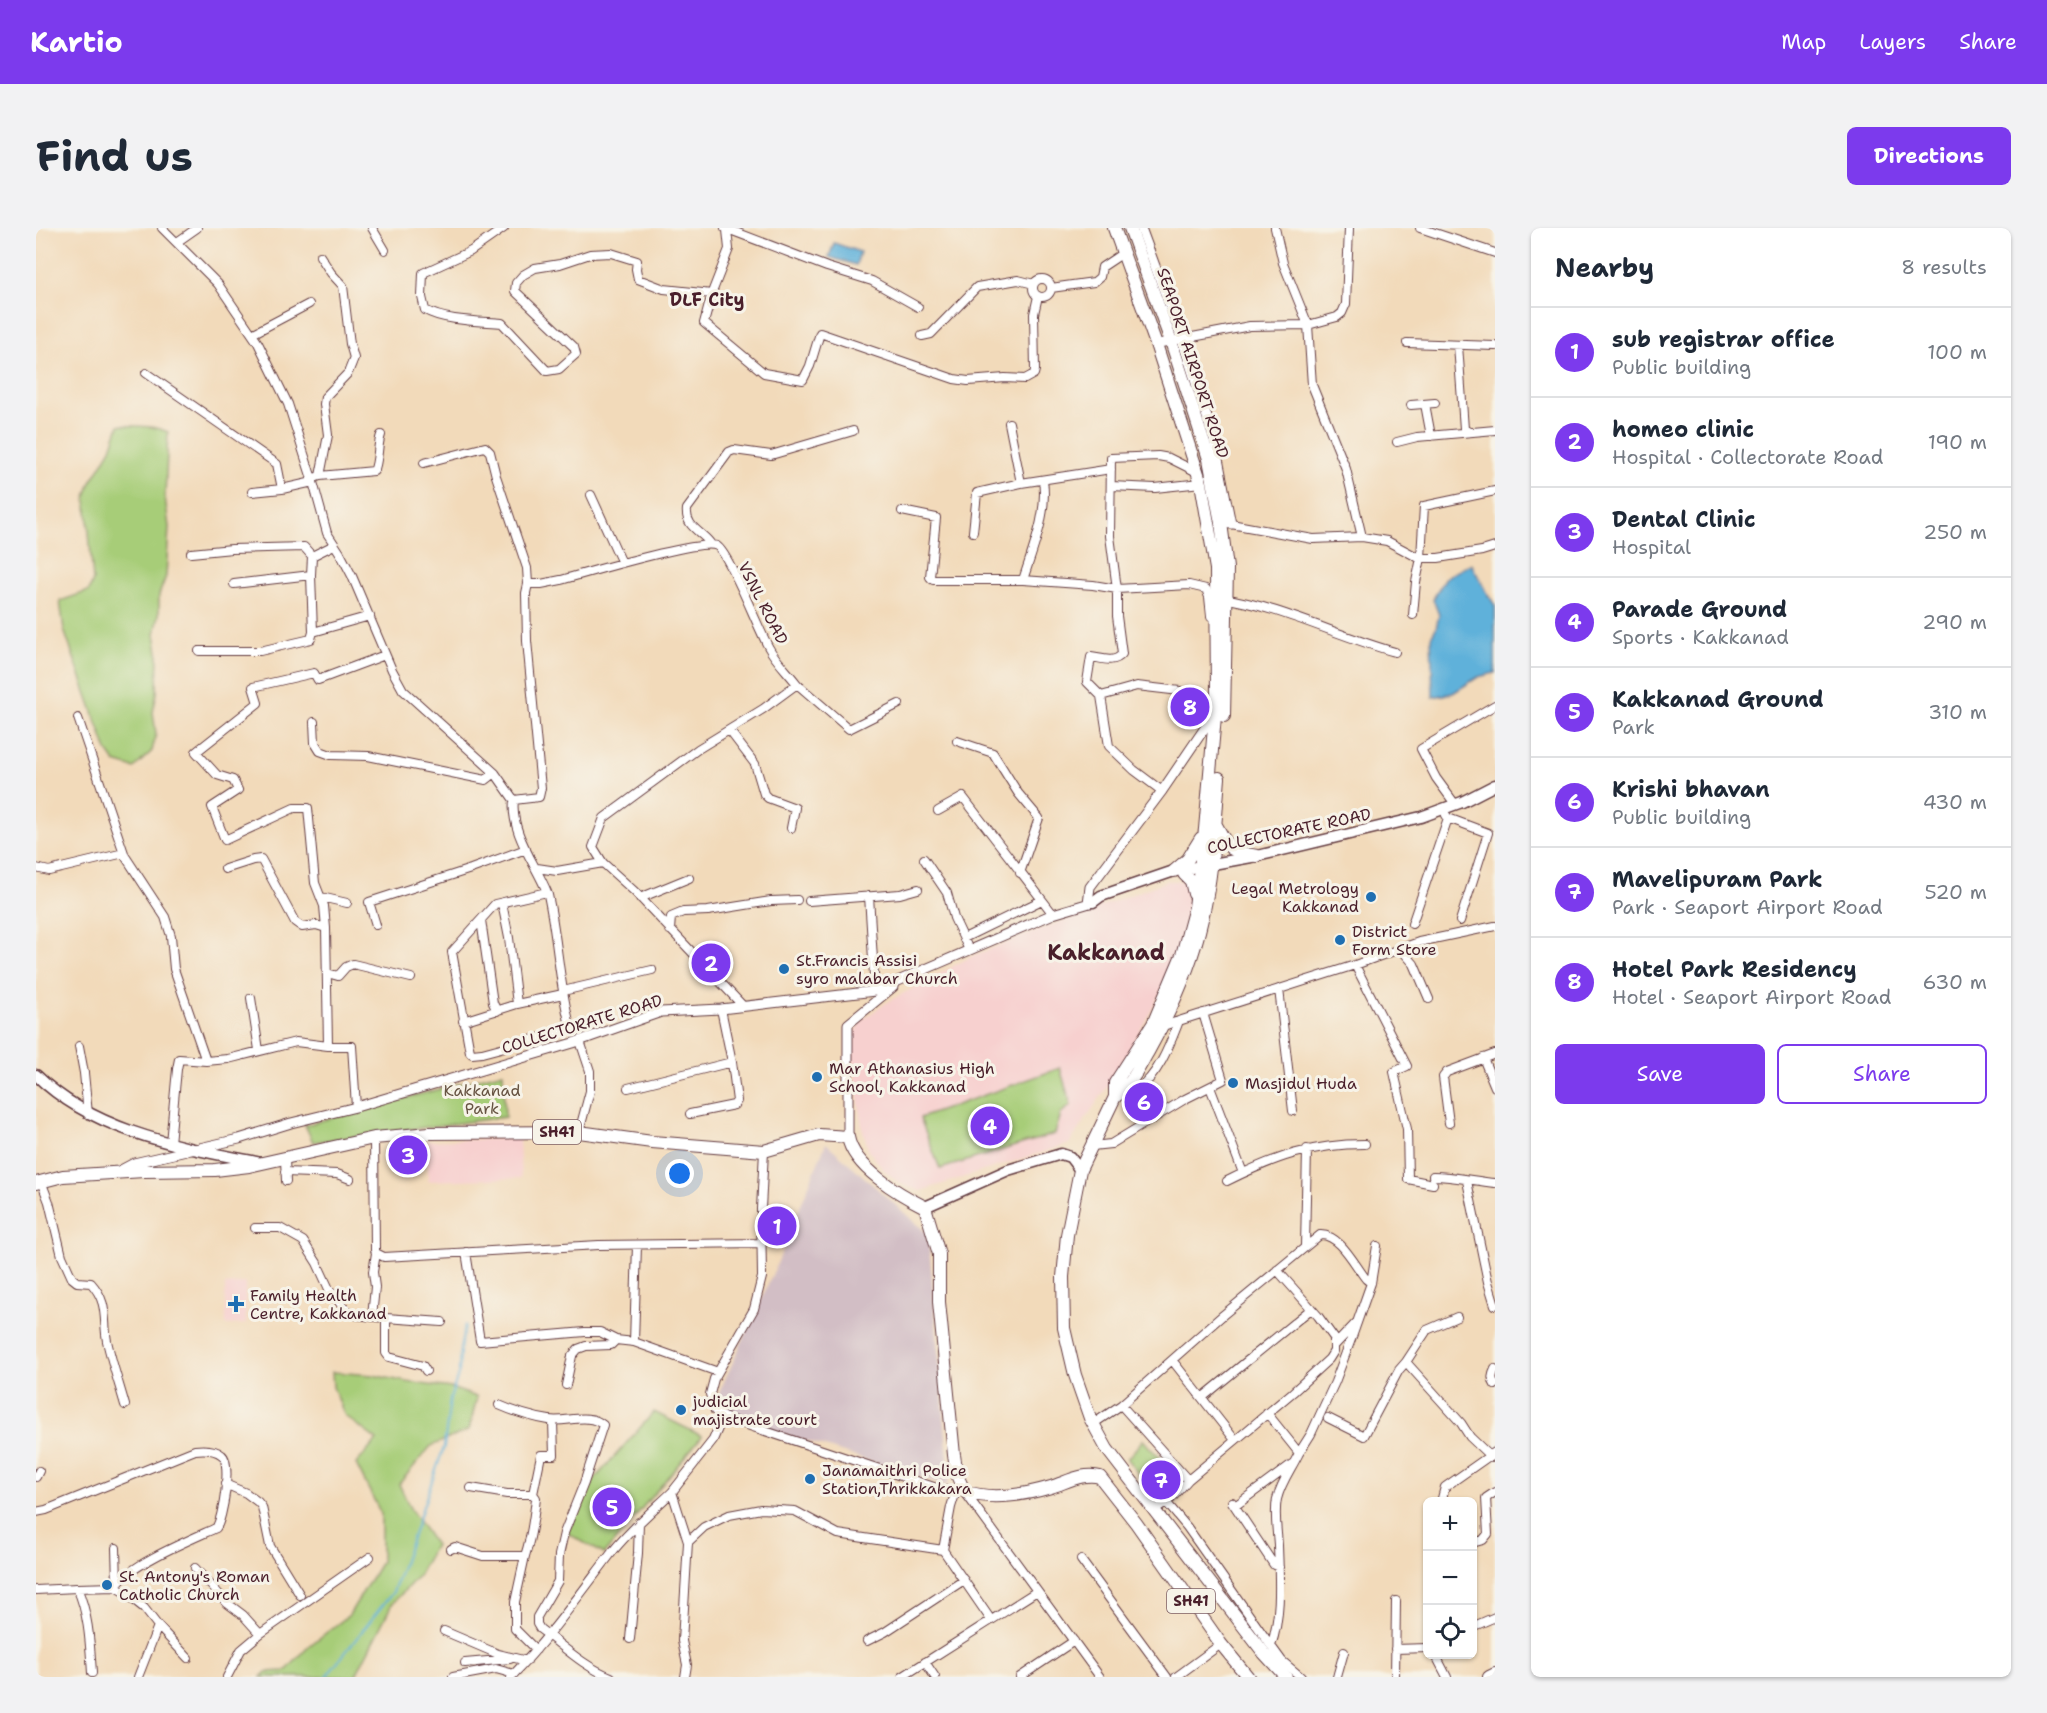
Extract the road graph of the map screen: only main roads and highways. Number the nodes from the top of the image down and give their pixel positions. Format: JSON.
{"nodes":[{"id":1,"x":1114,"y":228,"type":"edge"},
{"id":2,"x":1130,"y":228,"type":"edge"},
{"id":3,"x":1222,"y":598,"type":"junction"},
{"id":4,"x":1495,"y":785,"type":"edge"},
{"id":5,"x":1210,"y":826,"type":"junction"},
{"id":6,"x":1257,"y":856,"type":"junction"},
{"id":7,"x":1205,"y":868,"type":"junction"},
{"id":8,"x":1179,"y":873,"type":"junction"},
{"id":9,"x":1090,"y":901,"type":"road end"},
{"id":10,"x":1195,"y":907,"type":"junction"},
{"id":11,"x":36,"y":1075,"type":"edge"},
{"id":12,"x":1115,"y":1097,"type":"junction"},
{"id":13,"x":266,"y":1164,"type":"junction"},
{"id":14,"x":1080,"y":1170,"type":"junction"},
{"id":15,"x":38,"y":1182,"type":"edge"},
{"id":16,"x":925,"y":1207,"type":"junction"},
{"id":17,"x":1154,"y":1510,"type":"junction"},
{"id":18,"x":1136,"y":1523,"type":"junction"},
{"id":19,"x":1495,"y":1674,"type":"edge"},
{"id":20,"x":1248,"y":1677,"type":"edge"},
{"id":21,"x":1286,"y":1677,"type":"edge"},
{"id":22,"x":1489,"y":1677,"type":"edge"}],
"edges":[{"from":1,"to":3,"type":"main road","name":"SEAPORT AIRPORT ROAD"},
{"from":2,"to":3,"type":"main road","name":"SEAPORT AIRPORT ROAD"},
{"from":3,"to":5,"type":"main road","name":"SEAPORT AIRPORT ROAD"},
{"from":3,"to":5,"type":"main road","name":"SEAPORT AIRPORT ROAD"},
{"from":4,"to":6,"type":"main road","name":"COLLECTORATE ROAD"},
{"from":5,"to":6,"type":"main road"},
{"from":5,"to":7,"type":"main road","name":"SEAPORT AIRPORT ROAD"},
{"from":5,"to":8,"type":"main road"},
{"from":6,"to":7,"type":"main road","name":"COLLECTORATE ROAD"},
{"from":7,"to":8,"type":"main road","name":"COLLECTORATE ROAD"},
{"from":7,"to":10,"type":"main road","name":"SEAPORT AIRPORT ROAD"},
{"from":7,"to":12,"type":"main road","name":"SEAPORT AIRPORT ROAD"},
{"from":8,"to":9,"type":"main road","name":"COLLECTORATE ROAD"},
{"from":8,"to":10,"type":"main road"},
{"from":10,"to":12,"type":"main road","name":"SEAPORT AIRPORT ROAD"},
{"from":11,"to":13,"type":"main road"},
{"from":12,"to":14,"type":"main road","name":"SEAPORT AIRPORT ROAD"},
{"from":13,"to":15,"type":"main road","number":"SH41"},
{"from":13,"to":16,"type":"main road","number":"SH41"},
{"from":14,"to":16,"type":"main road"},
{"from":14,"to":17,"type":"main road","name":"SEAPORT AIRPORT ROAD"},
{"from":16,"to":18,"type":"main road","number":"SH41"},
{"from":17,"to":18,"type":"main road"},
{"from":17,"to":21,"type":"main road","name":"SEAPORT AIRPORT ROAD"},
{"from":18,"to":20,"type":"main road","number":"SH41"},
{"from":19,"to":22,"type":"main road"}]}
